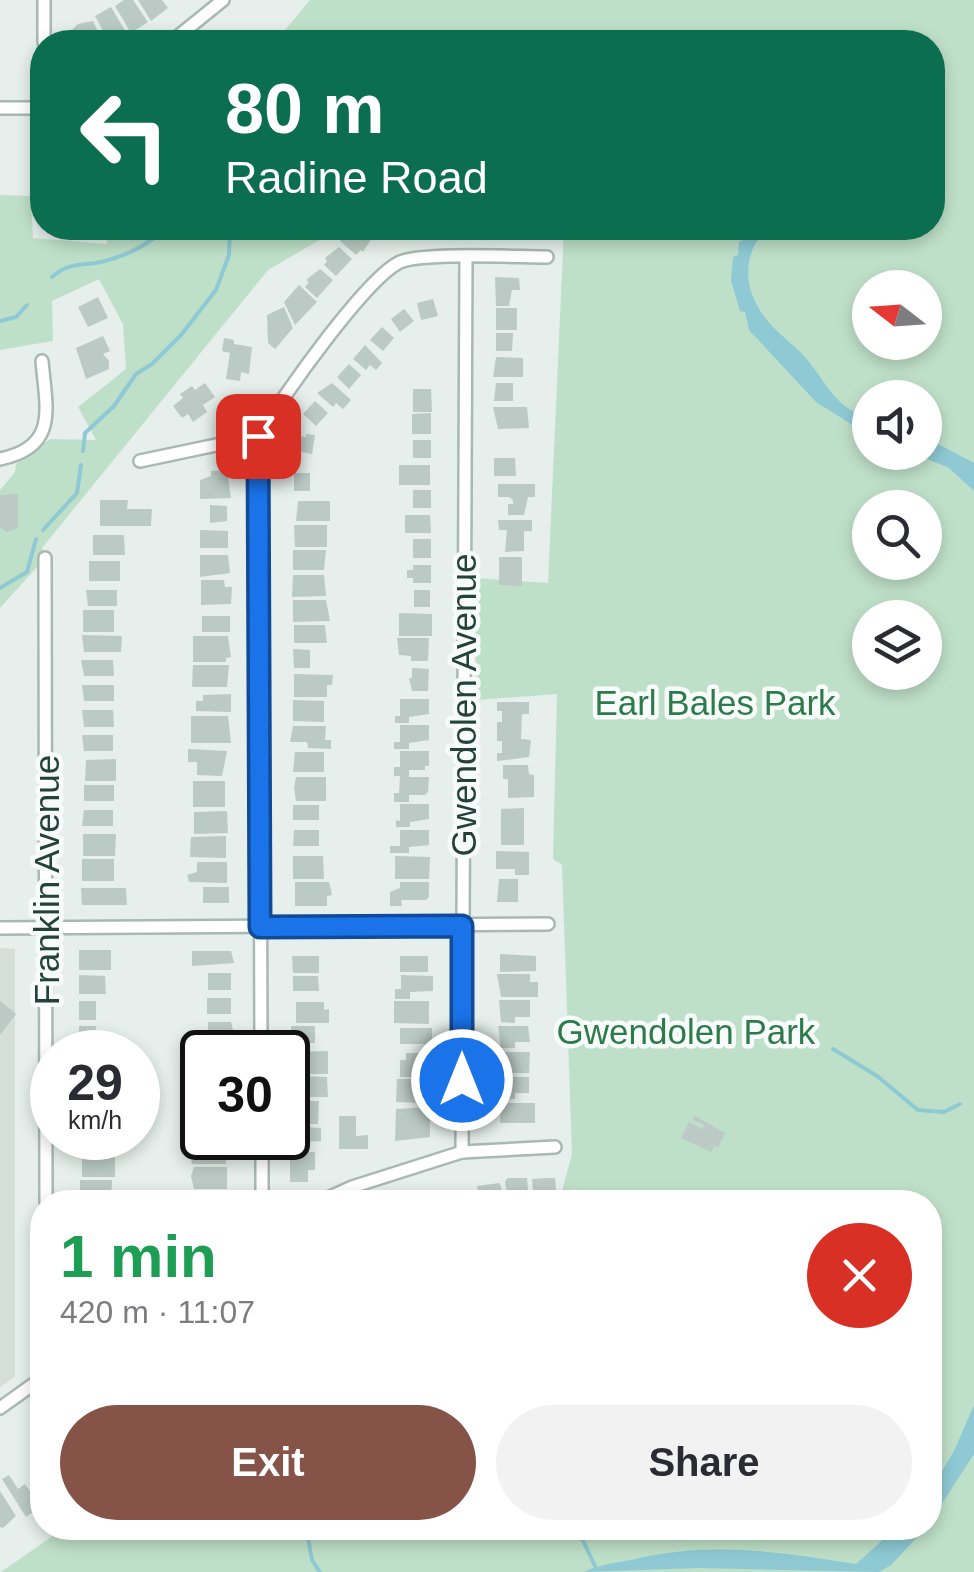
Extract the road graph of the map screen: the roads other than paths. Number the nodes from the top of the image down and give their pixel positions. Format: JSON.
{"nodes":[{"id":1,"x":44,"y":0,"type":"edge"},
{"id":2,"x":223,"y":0,"type":"edge"},
{"id":3,"x":44,"y":30,"type":"edge"},
{"id":4,"x":186,"y":30,"type":"edge"},
{"id":5,"x":0,"y":108,"type":"edge"},
{"id":6,"x":30,"y":108,"type":"edge"},
{"id":7,"x":466,"y":257,"type":"junction"},
{"id":8,"x":547,"y":257,"type":"dead end"},
{"id":9,"x":42,"y":361,"type":"dead end"},
{"id":10,"x":258,"y":436,"type":"junction"},
{"id":11,"x":0,"y":458,"type":"edge"},
{"id":12,"x":140,"y":460,"type":"dead end"},
{"id":13,"x":45,"y":558,"type":"dead end"},
{"id":14,"x":548,"y":924,"type":"dead end"},
{"id":15,"x":462,"y":926,"type":"junction"},
{"id":16,"x":47,"y":927,"type":"junction"},
{"id":17,"x":260,"y":927,"type":"junction"},
{"id":18,"x":0,"y":928,"type":"edge"},
{"id":19,"x":261,"y":1030,"type":"edge"},
{"id":20,"x":556,"y":1147,"type":"dead end"},
{"id":21,"x":462,"y":1152,"type":"junction"},
{"id":22,"x":262,"y":1160,"type":"edge"},
{"id":23,"x":46,"y":1190,"type":"edge"},
{"id":24,"x":262,"y":1190,"type":"edge"},
{"id":25,"x":344,"y":1190,"type":"edge"},
{"id":26,"x":30,"y":1387,"type":"edge"},
{"id":27,"x":0,"y":1408,"type":"edge"}],
"edges":[{"from":1,"to":3,"type":"street"},
{"from":2,"to":4,"type":"street"},
{"from":5,"to":6,"type":"street"},
{"from":7,"to":8,"type":"street"},
{"from":7,"to":10,"type":"street"},
{"from":7,"to":15,"type":"street","name":"Gwendolen Avenue"},
{"from":9,"to":11,"type":"street"},
{"from":10,"to":12,"type":"street"},
{"from":10,"to":17,"type":"street"},
{"from":13,"to":16,"type":"street","name":"Franklin Avenue"},
{"from":14,"to":15,"type":"street"},
{"from":15,"to":17,"type":"street"},
{"from":15,"to":21,"type":"street","name":"Gwendolen Avenue"},
{"from":16,"to":17,"type":"street"},
{"from":16,"to":18,"type":"street"},
{"from":16,"to":23,"type":"street","name":"Franklin Avenue"},
{"from":17,"to":19,"type":"street"},
{"from":20,"to":21,"type":"street"},
{"from":21,"to":25,"type":"street"},
{"from":22,"to":24,"type":"street"},
{"from":26,"to":27,"type":"street"}]}
